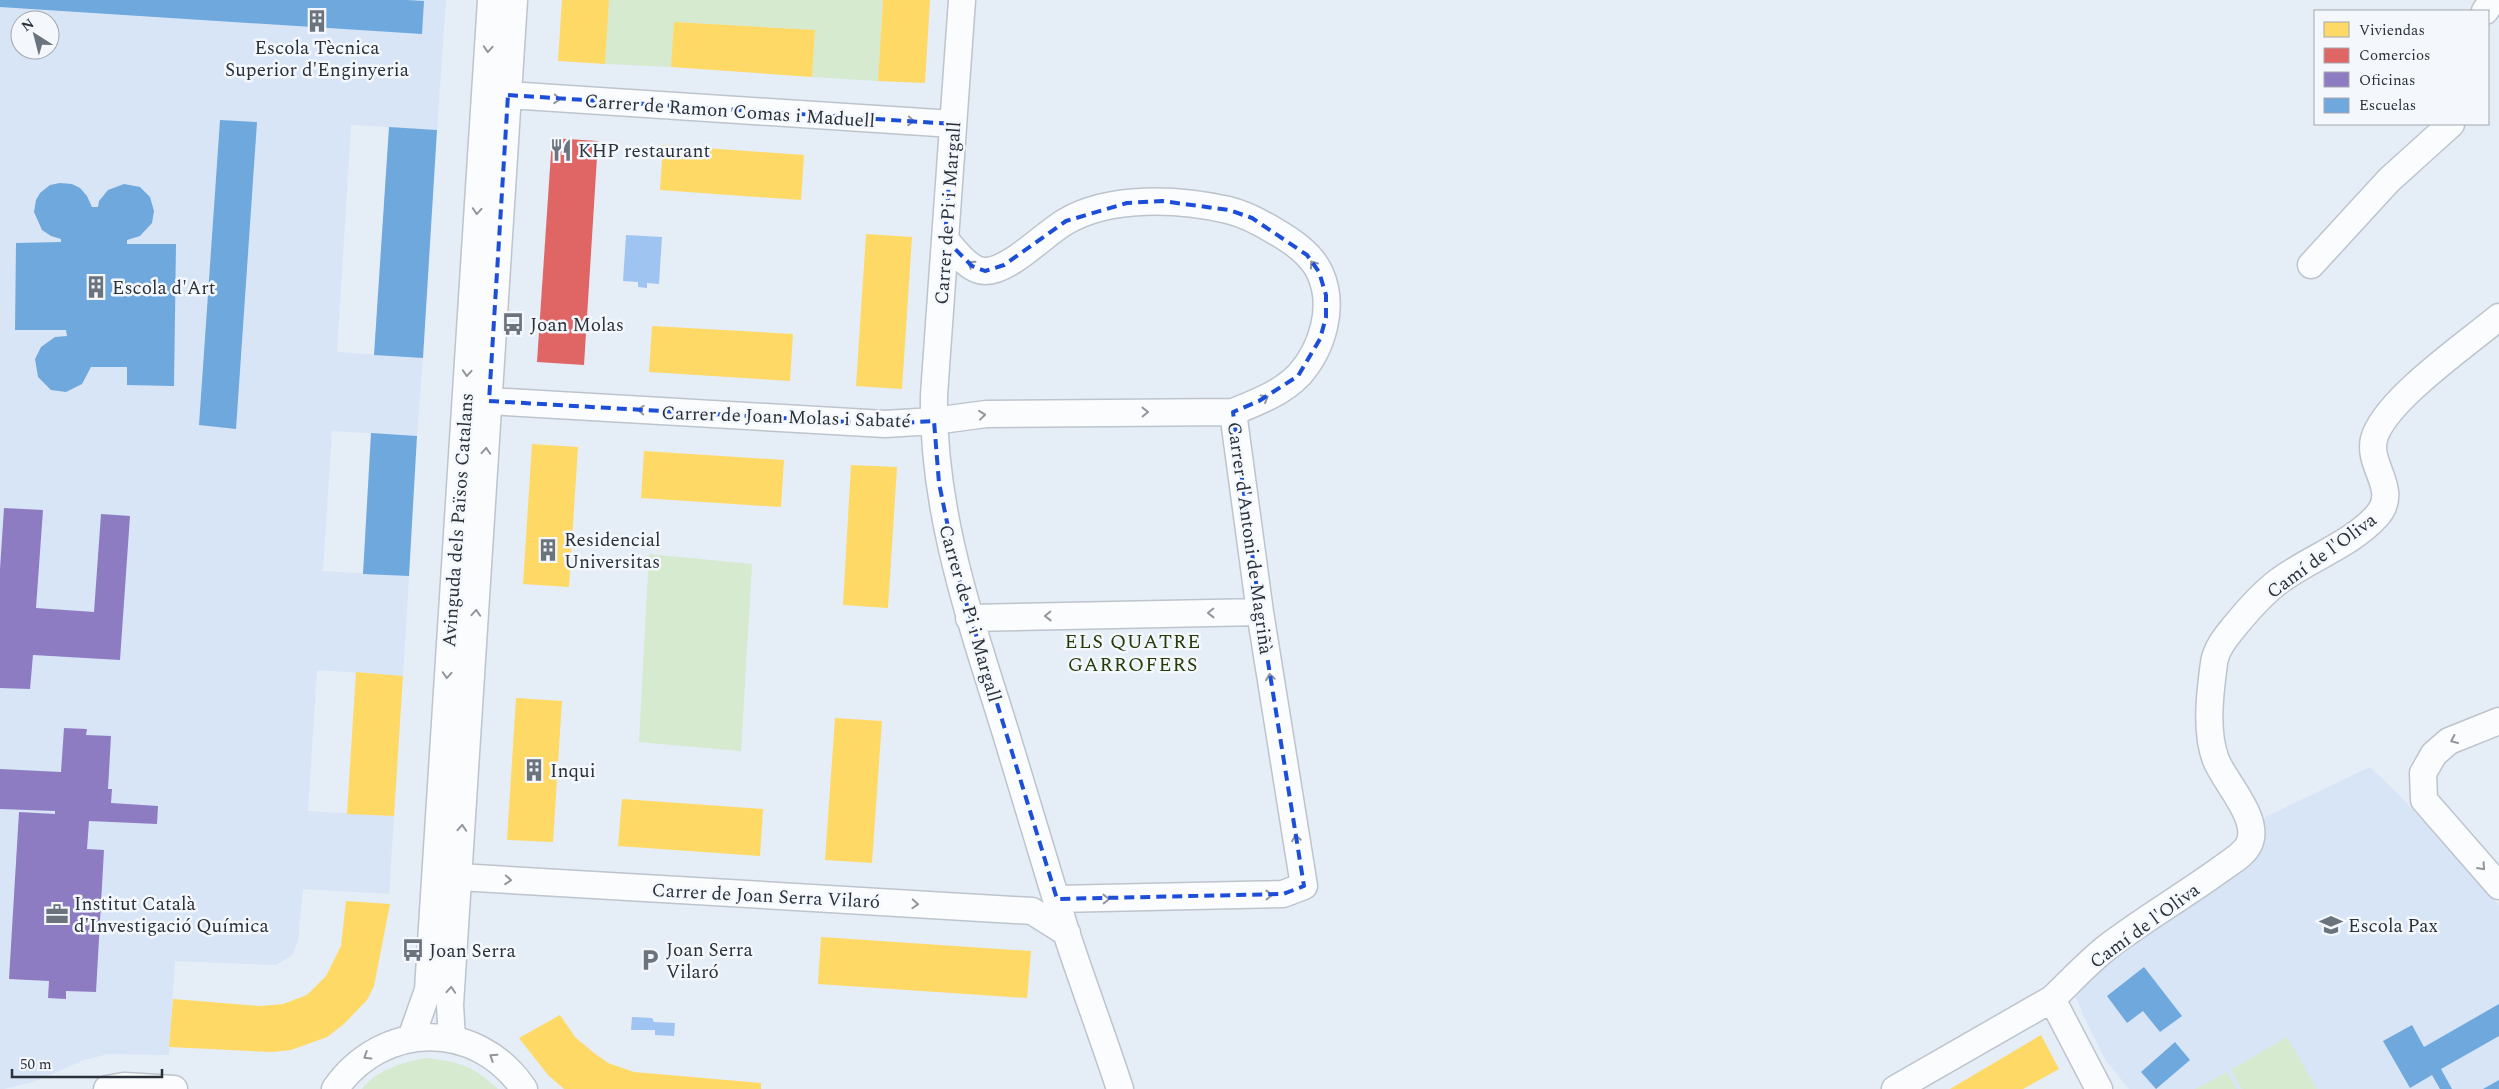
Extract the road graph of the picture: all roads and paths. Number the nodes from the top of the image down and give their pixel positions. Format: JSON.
{"nodes":[{"id":1,"x":491,"y":0,"type":"edge"},
{"id":2,"x":514,"y":0,"type":"edge"},
{"id":3,"x":962,"y":0,"type":"edge"},
{"id":4,"x":508,"y":96,"type":"junction"},
{"id":5,"x":953,"y":124,"type":"junction"},
{"id":6,"x":2450,"y":125,"type":"edge"},
{"id":7,"x":945,"y":239,"type":"junction"},
{"id":8,"x":2311,"y":265,"type":"dead end"},
{"id":9,"x":2499,"y":317,"type":"edge"},
{"id":10,"x":489,"y":401,"type":"junction"},
{"id":11,"x":1233,"y":412,"type":"junction"},
{"id":12,"x":934,"y":421,"type":"junction"},
{"id":13,"x":1260,"y":612,"type":"junction"},
{"id":14,"x":970,"y":618,"type":"junction"},
{"id":15,"x":2499,"y":721,"type":"edge"},
{"id":16,"x":459,"y":876,"type":"junction"},
{"id":17,"x":2499,"y":886,"type":"edge"},
{"id":18,"x":1057,"y":898,"type":"junction"},
{"id":19,"x":1067,"y":932,"type":"junction"},
{"id":20,"x":2052,"y":999,"type":"junction"},
{"id":21,"x":411,"y":1038,"type":"junction"},
{"id":22,"x":452,"y":1039,"type":"junction"},
{"id":23,"x":107,"y":1089,"type":"edge"},
{"id":24,"x":174,"y":1089,"type":"edge"},
{"id":25,"x":334,"y":1089,"type":"edge"},
{"id":26,"x":524,"y":1089,"type":"edge"},
{"id":27,"x":1120,"y":1089,"type":"edge"},
{"id":28,"x":1895,"y":1089,"type":"edge"},
{"id":29,"x":2098,"y":1089,"type":"edge"}],
"edges":[{"from":1,"to":21,"type":"street","name":"Avinguda dels Països Catalans","one_way":true},
{"from":2,"to":4,"type":"street","name":"Avinguda dels Països Catalans"},
{"from":3,"to":5,"type":"street","name":"Carrer de Pi i Margall"},
{"from":4,"to":5,"type":"street","name":"Carrer de Ramon Comas i Maduell","one_way":true},
{"from":4,"to":10,"type":"street","name":"Avinguda dels Països Catalans"},
{"from":5,"to":7,"type":"street","name":"Carrer de Pi i Margall"},
{"from":6,"to":8,"type":"street"},
{"from":11,"to":7,"type":"street","name":"Carrer d'Antoni de Magriñà","one_way":true},
{"from":7,"to":12,"type":"street","name":"Carrer de Pi i Margall"},
{"from":9,"to":20,"type":"street","name":"Camí de l'Oliva"},
{"from":12,"to":10,"type":"street","name":"Carrer de Joan Molas i Sabaté","one_way":true},
{"from":16,"to":10,"type":"street","name":"Avinguda dels Països Catalans","one_way":true},
{"from":12,"to":11,"type":"street","name":"Carrer de Joan Molas i Sabaté","one_way":true},
{"from":11,"to":13,"type":"street","name":"Carrer d'Antoni de Magriñà"},
{"from":12,"to":14,"type":"street","name":"Carrer de Pi i Margall"},
{"from":13,"to":14,"type":"street","one_way":true},
{"from":18,"to":13,"type":"street","name":"Carrer d'Antoni de Magriñà","one_way":true},
{"from":14,"to":18,"type":"street","name":"Carrer de Pi i Margall"},
{"from":15,"to":17,"type":"street","one_way":true},
{"from":16,"to":19,"type":"street","name":"Carrer de Joan Serra Vilaró","one_way":true},
{"from":22,"to":16,"type":"street","name":"Avinguda dels Països Catalans","one_way":true},
{"from":18,"to":19,"type":"street","name":"Carrer de Pi i Margall"},
{"from":19,"to":27,"type":"street","name":"Carrer de Pi i Margall"},
{"from":20,"to":28,"type":"street"},
{"from":20,"to":29,"type":"street"},
{"from":21,"to":22,"type":"street"},
{"from":21,"to":25,"type":"street","one_way":true},
{"from":26,"to":22,"type":"street","one_way":true},
{"from":23,"to":24,"type":"street"}]}
